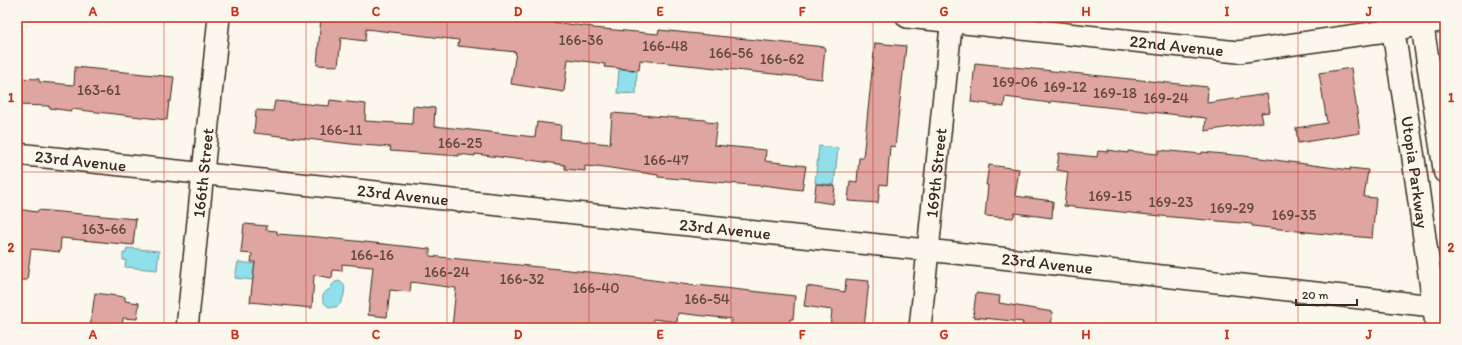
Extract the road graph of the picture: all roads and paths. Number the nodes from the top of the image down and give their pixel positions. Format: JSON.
{"nodes":[{"id":1,"x":219,"y":17,"type":"edge"},
{"id":2,"x":907,"y":17,"type":"edge"},
{"id":3,"x":952,"y":19,"type":"edge"},
{"id":4,"x":1445,"y":20,"type":"edge"},
{"id":5,"x":1422,"y":21,"type":"edge"},
{"id":6,"x":1392,"y":23,"type":"edge"},
{"id":7,"x":17,"y":154,"type":"edge"},
{"id":8,"x":1445,"y":172,"type":"edge"},
{"id":9,"x":203,"y":174,"type":"junction"},
{"id":10,"x":928,"y":250,"type":"junction"},
{"id":11,"x":1433,"y":306,"type":"junction"},
{"id":12,"x":187,"y":328,"type":"edge"},
{"id":13,"x":920,"y":328,"type":"edge"},
{"id":14,"x":1437,"y":328,"type":"edge"}],
"edges":[{"from":1,"to":9,"type":"street","name":"166th Street"},
{"from":2,"to":3,"type":"street","name":"22nd Avenue"},
{"from":3,"to":6,"type":"street","name":"22nd Avenue"},
{"from":3,"to":10,"type":"street","name":"169th Street"},
{"from":4,"to":5,"type":"street","name":"22nd Avenue"},
{"from":5,"to":6,"type":"street","name":"22nd Avenue"},
{"from":5,"to":8,"type":"main road","name":"Utopia Parkway"},
{"from":6,"to":11,"type":"main road","name":"Utopia Parkway"},
{"from":7,"to":9,"type":"street","name":"23rd Avenue"},
{"from":9,"to":10,"type":"street","name":"23rd Avenue"},
{"from":9,"to":12,"type":"street","name":"166th Street"},
{"from":10,"to":11,"type":"street","name":"23rd Avenue"},
{"from":10,"to":13,"type":"street","name":"169th Street"},
{"from":11,"to":14,"type":"main road","name":"Utopia Parkway"}]}
